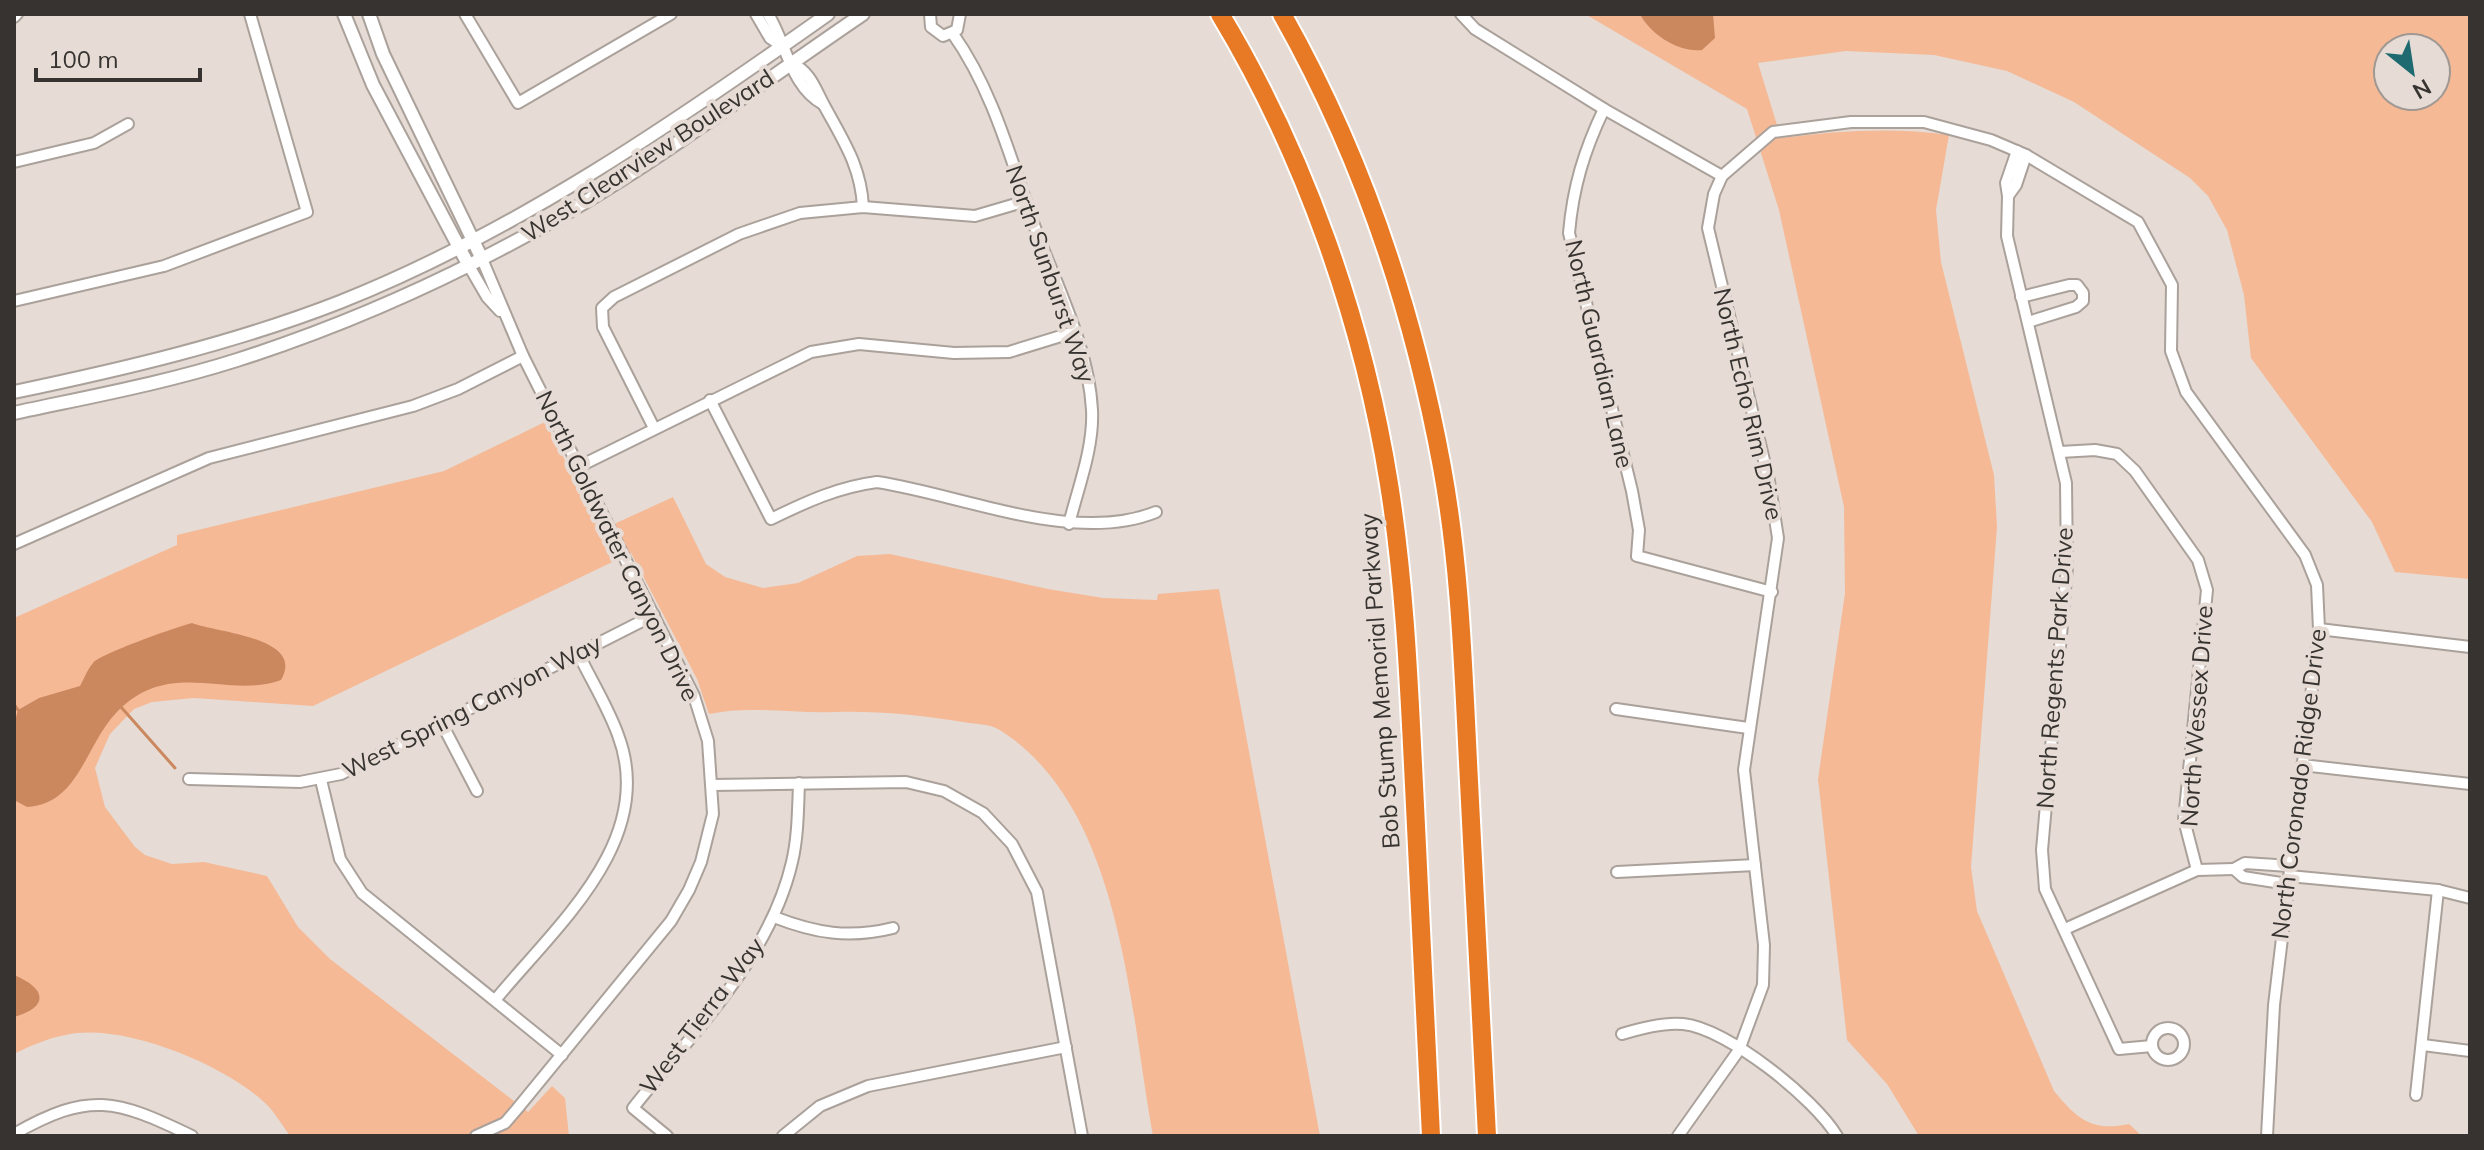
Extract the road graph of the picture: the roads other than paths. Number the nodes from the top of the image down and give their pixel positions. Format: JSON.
{"nodes":[{"id":1,"x":250,"y":14,"type":"edge"},
{"id":2,"x":344,"y":14,"type":"edge"},
{"id":3,"x":369,"y":14,"type":"edge"},
{"id":4,"x":465,"y":14,"type":"edge"},
{"id":5,"x":671,"y":14,"type":"edge"},
{"id":6,"x":756,"y":14,"type":"edge"},
{"id":7,"x":768,"y":14,"type":"edge"},
{"id":8,"x":828,"y":14,"type":"edge"},
{"id":9,"x":863,"y":14,"type":"edge"},
{"id":10,"x":930,"y":14,"type":"edge"},
{"id":11,"x":960,"y":14,"type":"edge"},
{"id":12,"x":1220,"y":14,"type":"edge"},
{"id":13,"x":1282,"y":14,"type":"edge"},
{"id":14,"x":1461,"y":14,"type":"edge"},
{"id":15,"x":953,"y":34,"type":"junction"},
{"id":16,"x":782,"y":46,"type":"junction"},
{"id":17,"x":792,"y":63,"type":"junction"},
{"id":18,"x":1604,"y":109,"type":"junction"},
{"id":19,"x":128,"y":124,"type":"dead end"},
{"id":20,"x":2022,"y":153,"type":"junction"},
{"id":21,"x":14,"y":162,"type":"edge"},
{"id":22,"x":1722,"y":176,"type":"junction"},
{"id":23,"x":1026,"y":201,"type":"junction"},
{"id":24,"x":863,"y":207,"type":"junction"},
{"id":25,"x":476,"y":240,"type":"junction"},
{"id":26,"x":458,"y":249,"type":"junction"},
{"id":27,"x":482,"y":259,"type":"junction"},
{"id":28,"x":469,"y":266,"type":"junction"},
{"id":29,"x":2021,"y":297,"type":"junction"},
{"id":30,"x":14,"y":301,"type":"edge"},
{"id":31,"x":502,"y":313,"type":"junction"},
{"id":32,"x":2028,"y":322,"type":"junction"},
{"id":33,"x":1074,"y":332,"type":"junction"},
{"id":34,"x":523,"y":356,"type":"junction"},
{"id":35,"x":14,"y":392,"type":"edge"},
{"id":36,"x":710,"y":400,"type":"junction"},
{"id":37,"x":14,"y":413,"type":"edge"},
{"id":38,"x":654,"y":428,"type":"junction"},
{"id":39,"x":2060,"y":452,"type":"junction"},
{"id":40,"x":578,"y":467,"type":"junction"},
{"id":41,"x":1156,"y":512,"type":"dead end"},
{"id":42,"x":1069,"y":524,"type":"junction"},
{"id":43,"x":14,"y":544,"type":"edge"},
{"id":44,"x":1772,"y":592,"type":"junction"},
{"id":45,"x":654,"y":615,"type":"junction"},
{"id":46,"x":2319,"y":629,"type":"junction"},
{"id":47,"x":2470,"y":647,"type":"edge"},
{"id":48,"x":578,"y":653,"type":"junction"},
{"id":49,"x":1616,"y":709,"type":"dead end"},
{"id":50,"x":441,"y":722,"type":"junction"},
{"id":51,"x":1748,"y":728,"type":"junction"},
{"id":52,"x":2302,"y":765,"type":"junction"},
{"id":53,"x":189,"y":779,"type":"dead end"},
{"id":54,"x":321,"y":780,"type":"junction"},
{"id":55,"x":799,"y":783,"type":"junction"},
{"id":56,"x":2470,"y":784,"type":"edge"},
{"id":57,"x":712,"y":785,"type":"junction"},
{"id":58,"x":477,"y":791,"type":"dead end"},
{"id":59,"x":1755,"y":865,"type":"junction"},
{"id":60,"x":2234,"y":869,"type":"junction"},
{"id":61,"x":2197,"y":870,"type":"junction"},
{"id":62,"x":1617,"y":872,"type":"dead end"},
{"id":63,"x":2289,"y":875,"type":"junction"},
{"id":64,"x":2438,"y":890,"type":"junction"},
{"id":65,"x":2470,"y":898,"type":"edge"},
{"id":66,"x":774,"y":917,"type":"junction"},
{"id":67,"x":893,"y":928,"type":"dead end"},
{"id":68,"x":2065,"y":929,"type":"junction"},
{"id":69,"x":496,"y":999,"type":"junction"},
{"id":70,"x":1622,"y":1034,"type":"dead end"},
{"id":71,"x":2423,"y":1045,"type":"junction"},
{"id":72,"x":2152,"y":1046,"type":"dead end"},
{"id":73,"x":1066,"y":1047,"type":"junction"},
{"id":74,"x":1739,"y":1050,"type":"junction"},
{"id":75,"x":2470,"y":1051,"type":"edge"},
{"id":76,"x":562,"y":1055,"type":"junction"},
{"id":77,"x":2416,"y":1095,"type":"dead end"},
{"id":78,"x":16,"y":1134,"type":"edge"},
{"id":79,"x":192,"y":1136,"type":"edge"},
{"id":80,"x":476,"y":1136,"type":"edge"},
{"id":81,"x":667,"y":1136,"type":"edge"},
{"id":82,"x":783,"y":1136,"type":"edge"},
{"id":83,"x":1082,"y":1136,"type":"edge"},
{"id":84,"x":1431,"y":1136,"type":"edge"},
{"id":85,"x":1487,"y":1136,"type":"edge"},
{"id":86,"x":1678,"y":1136,"type":"edge"},
{"id":87,"x":1837,"y":1136,"type":"edge"},
{"id":88,"x":2267,"y":1136,"type":"edge"}],
"edges":[{"from":1,"to":30,"type":"street"},
{"from":2,"to":26,"type":"street","name":"North Goldwater Canyon Drive"},
{"from":3,"to":25,"type":"street","name":"North Goldwater Canyon Drive"},
{"from":4,"to":5,"type":"street"},
{"from":6,"to":16,"type":"street"},
{"from":7,"to":16,"type":"street"},
{"from":8,"to":16,"type":"street","name":"West Clearview Boulevard"},
{"from":9,"to":17,"type":"street","name":"West Clearview Boulevard"},
{"from":10,"to":15,"type":"street","name":"North Sunburst Way"},
{"from":11,"to":15,"type":"street"},
{"from":12,"to":84,"type":"highway","name":"Bob Stump Memorial Parkway"},
{"from":13,"to":85,"type":"highway"},
{"from":14,"to":18,"type":"street"},
{"from":15,"to":23,"type":"street","name":"North Sunburst Way"},
{"from":16,"to":17,"type":"street"},
{"from":16,"to":25,"type":"street","name":"West Clearview Boulevard"},
{"from":17,"to":24,"type":"street"},
{"from":17,"to":27,"type":"street","name":"West Clearview Boulevard"},
{"from":18,"to":22,"type":"street"},
{"from":18,"to":44,"type":"street","name":"North Guardian Lane"},
{"from":19,"to":21,"type":"street"},
{"from":20,"to":22,"type":"street","name":"North Coronado Ridge Drive"},
{"from":20,"to":29,"type":"street","name":"North Regents Park Drive"},
{"from":20,"to":46,"type":"street","name":"North Coronado Ridge Drive"},
{"from":22,"to":44,"type":"street","name":"North Echo Rim Drive"},
{"from":23,"to":24,"type":"street"},
{"from":23,"to":33,"type":"street","name":"North Sunburst Way"},
{"from":24,"to":38,"type":"street"},
{"from":25,"to":26,"type":"street","name":"West Clearview Boulevard"},
{"from":25,"to":27,"type":"street","name":"North Goldwater Canyon Drive"},
{"from":26,"to":28,"type":"street","name":"North Goldwater Canyon Drive"},
{"from":26,"to":35,"type":"street","name":"West Clearview Boulevard"},
{"from":27,"to":28,"type":"street","name":"West Clearview Boulevard"},
{"from":27,"to":31,"type":"street","name":"North Goldwater Canyon Drive"},
{"from":28,"to":31,"type":"street","name":"North Goldwater Canyon Drive"},
{"from":28,"to":37,"type":"street","name":"West Clearview Boulevard"},
{"from":29,"to":32,"type":"street","name":"North Regents Park Drive"},
{"from":29,"to":32,"type":"street"},
{"from":31,"to":34,"type":"street","name":"North Goldwater Canyon Drive"},
{"from":32,"to":39,"type":"street","name":"North Regents Park Drive"},
{"from":33,"to":36,"type":"street"},
{"from":33,"to":42,"type":"street","name":"North Sunburst Way"},
{"from":34,"to":40,"type":"street","name":"North Goldwater Canyon Drive"},
{"from":34,"to":43,"type":"street"},
{"from":36,"to":38,"type":"street"},
{"from":36,"to":42,"type":"street"},
{"from":38,"to":40,"type":"street"},
{"from":39,"to":61,"type":"street","name":"North Wessex Drive"},
{"from":39,"to":68,"type":"street","name":"North Regents Park Drive"},
{"from":40,"to":45,"type":"street","name":"North Goldwater Canyon Drive"},
{"from":41,"to":42,"type":"street"},
{"from":44,"to":51,"type":"street","name":"North Echo Rim Drive"},
{"from":45,"to":48,"type":"street","name":"West Spring Canyon Way"},
{"from":45,"to":57,"type":"street","name":"North Goldwater Canyon Drive"},
{"from":46,"to":47,"type":"street"},
{"from":46,"to":52,"type":"street","name":"North Coronado Ridge Drive"},
{"from":48,"to":50,"type":"street","name":"West Spring Canyon Way"},
{"from":48,"to":69,"type":"street"},
{"from":49,"to":51,"type":"street"},
{"from":50,"to":54,"type":"street","name":"West Spring Canyon Way"},
{"from":50,"to":58,"type":"street"},
{"from":51,"to":59,"type":"street","name":"North Echo Rim Drive"},
{"from":52,"to":56,"type":"street"},
{"from":52,"to":63,"type":"street","name":"North Coronado Ridge Drive"},
{"from":53,"to":54,"type":"street","name":"West Spring Canyon Way"},
{"from":54,"to":69,"type":"street"},
{"from":55,"to":57,"type":"street"},
{"from":55,"to":66,"type":"street","name":"West Tierra Way"},
{"from":55,"to":73,"type":"street"},
{"from":57,"to":76,"type":"street","name":"North Goldwater Canyon Drive"},
{"from":59,"to":62,"type":"street"},
{"from":59,"to":74,"type":"street","name":"North Echo Rim Drive"},
{"from":60,"to":61,"type":"street"},
{"from":60,"to":63,"type":"street"},
{"from":60,"to":63,"type":"street"},
{"from":61,"to":68,"type":"street"},
{"from":63,"to":64,"type":"street"},
{"from":63,"to":88,"type":"street","name":"North Coronado Ridge Drive"},
{"from":64,"to":65,"type":"street"},
{"from":64,"to":71,"type":"street"},
{"from":66,"to":67,"type":"street"},
{"from":66,"to":81,"type":"street","name":"West Tierra Way"},
{"from":68,"to":72,"type":"street","name":"North Regents Park Drive"},
{"from":69,"to":76,"type":"street"},
{"from":70,"to":74,"type":"street"},
{"from":71,"to":75,"type":"street"},
{"from":71,"to":77,"type":"street"},
{"from":73,"to":82,"type":"street"},
{"from":73,"to":83,"type":"street"},
{"from":74,"to":86,"type":"street","name":"North Echo Rim Drive"},
{"from":74,"to":87,"type":"street"},
{"from":76,"to":80,"type":"street","name":"North Goldwater Canyon Drive"},
{"from":78,"to":79,"type":"street"}]}
